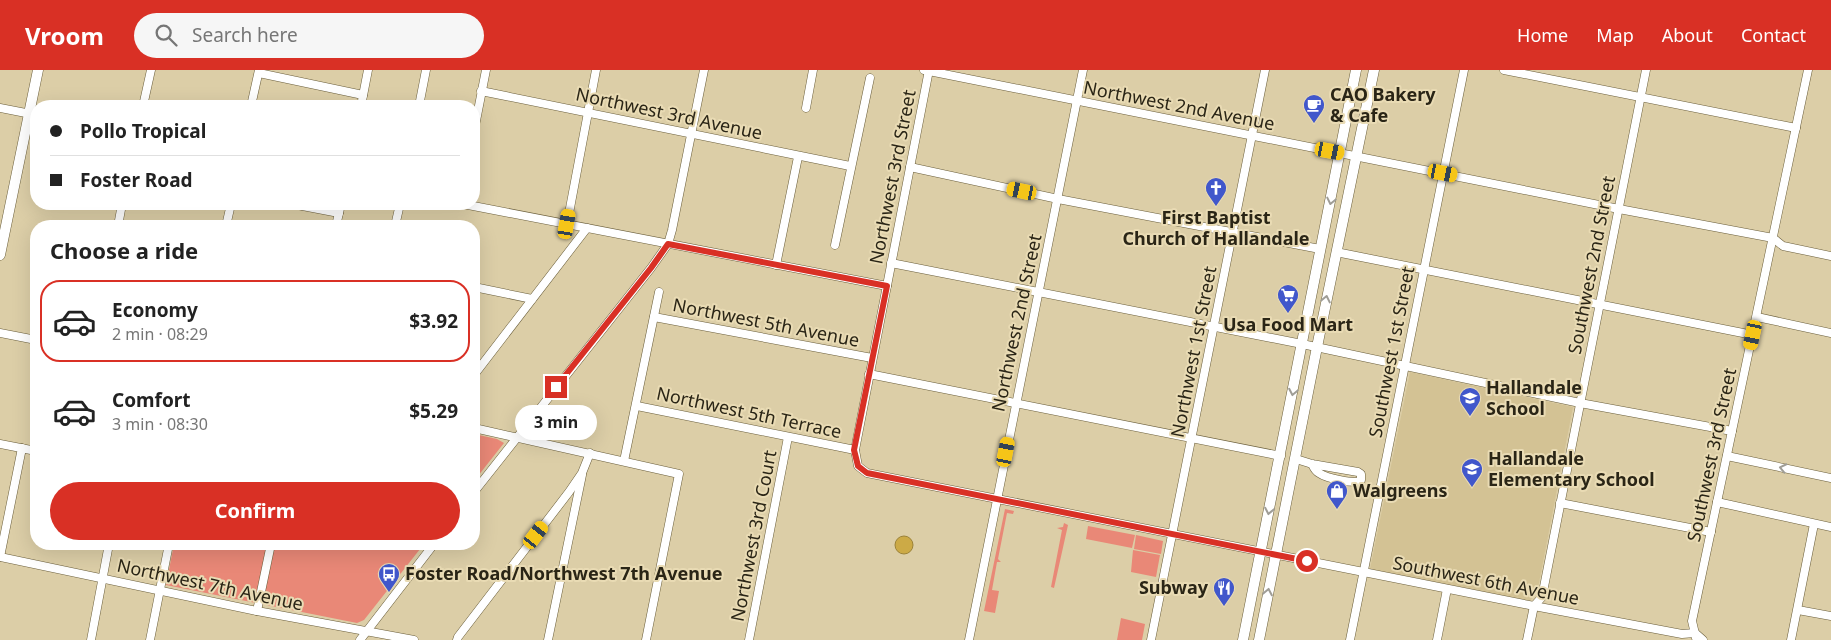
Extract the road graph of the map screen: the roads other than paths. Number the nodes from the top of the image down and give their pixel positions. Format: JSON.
{"nodes":[{"id":1,"x":38,"y":70,"type":"edge"},
{"id":2,"x":151,"y":70,"type":"edge"},
{"id":3,"x":368,"y":70,"type":"edge"},
{"id":4,"x":426,"y":70,"type":"edge"},
{"id":5,"x":486,"y":70,"type":"edge"},
{"id":6,"x":596,"y":70,"type":"edge"},
{"id":7,"x":704,"y":70,"type":"edge"},
{"id":8,"x":813,"y":70,"type":"edge"},
{"id":9,"x":927,"y":70,"type":"edge"},
{"id":10,"x":1083,"y":70,"type":"edge"},
{"id":11,"x":1265,"y":70,"type":"edge"},
{"id":12,"x":1356,"y":70,"type":"edge"},
{"id":13,"x":1374,"y":70,"type":"edge"},
{"id":14,"x":1464,"y":70,"type":"edge"},
{"id":15,"x":1504,"y":70,"type":"edge"},
{"id":16,"x":1646,"y":70,"type":"edge"},
{"id":17,"x":1808,"y":70,"type":"edge"},
{"id":18,"x":259,"y":71,"type":"edge"},
{"id":19,"x":870,"y":78,"type":"dead end"},
{"id":20,"x":482,"y":91,"type":"junction"},
{"id":21,"x":364,"y":94,"type":"junction"},
{"id":22,"x":1640,"y":98,"type":"junction"},
{"id":23,"x":35,"y":100,"type":"edge"},
{"id":24,"x":144,"y":100,"type":"edge"},
{"id":25,"x":252,"y":100,"type":"edge"},
{"id":26,"x":362,"y":100,"type":"edge"},
{"id":27,"x":420,"y":100,"type":"edge"},
{"id":28,"x":480,"y":101,"type":"edge"},
{"id":29,"x":1077,"y":101,"type":"junction"},
{"id":30,"x":0,"y":108,"type":"edge"},
{"id":31,"x":806,"y":108,"type":"dead end"},
{"id":32,"x":588,"y":112,"type":"junction"},
{"id":33,"x":30,"y":113,"type":"edge"},
{"id":34,"x":30,"y":125,"type":"edge"},
{"id":35,"x":1796,"y":128,"type":"junction"},
{"id":36,"x":692,"y":133,"type":"junction"},
{"id":37,"x":1252,"y":135,"type":"junction"},
{"id":38,"x":1341,"y":153,"type":"junction"},
{"id":39,"x":798,"y":156,"type":"junction"},
{"id":40,"x":1356,"y":156,"type":"junction"},
{"id":41,"x":850,"y":166,"type":"junction"},
{"id":42,"x":910,"y":167,"type":"junction"},
{"id":43,"x":1443,"y":173,"type":"junction"},
{"id":44,"x":1058,"y":199,"type":"junction"},
{"id":45,"x":480,"y":207,"type":"edge"},
{"id":46,"x":1619,"y":209,"type":"junction"},
{"id":47,"x":323,"y":210,"type":"edge"},
{"id":48,"x":340,"y":210,"type":"edge"},
{"id":49,"x":339,"y":213,"type":"junction"},
{"id":50,"x":4,"y":220,"type":"edge"},
{"id":51,"x":337,"y":220,"type":"edge"},
{"id":52,"x":567,"y":224,"type":"junction"},
{"id":53,"x":587,"y":228,"type":"junction"},
{"id":54,"x":1233,"y":232,"type":"junction"},
{"id":55,"x":1773,"y":238,"type":"junction"},
{"id":56,"x":668,"y":244,"type":"junction"},
{"id":57,"x":835,"y":245,"type":"dead end"},
{"id":58,"x":1320,"y":249,"type":"junction"},
{"id":59,"x":1336,"y":252,"type":"junction"},
{"id":60,"x":0,"y":255,"type":"edge"},
{"id":61,"x":1831,"y":256,"type":"edge"},
{"id":62,"x":891,"y":263,"type":"junction"},
{"id":63,"x":776,"y":265,"type":"junction"},
{"id":64,"x":1424,"y":270,"type":"junction"},
{"id":65,"x":887,"y":286,"type":"junction"},
{"id":66,"x":480,"y":288,"type":"edge"},
{"id":67,"x":659,"y":292,"type":"dead end"},
{"id":68,"x":1039,"y":292,"type":"junction"},
{"id":69,"x":532,"y":299,"type":"junction"},
{"id":70,"x":1600,"y":303,"type":"junction"},
{"id":71,"x":654,"y":317,"type":"junction"},
{"id":72,"x":1757,"y":317,"type":"junction"},
{"id":73,"x":1214,"y":327,"type":"junction"},
{"id":74,"x":0,"y":332,"type":"edge"},
{"id":75,"x":1831,"y":333,"type":"edge"},
{"id":76,"x":1753,"y":335,"type":"junction"},
{"id":77,"x":30,"y":339,"type":"edge"},
{"id":78,"x":1302,"y":344,"type":"junction"},
{"id":79,"x":1316,"y":347,"type":"junction"},
{"id":80,"x":872,"y":358,"type":"junction"},
{"id":81,"x":1405,"y":365,"type":"junction"},
{"id":82,"x":480,"y":366,"type":"edge"},
{"id":83,"x":869,"y":374,"type":"junction"},
{"id":84,"x":1580,"y":403,"type":"junction"},
{"id":85,"x":1016,"y":404,"type":"junction"},
{"id":86,"x":637,"y":406,"type":"junction"},
{"id":87,"x":480,"y":429,"type":"edge"},
{"id":88,"x":1732,"y":431,"type":"junction"},
{"id":89,"x":516,"y":437,"type":"junction"},
{"id":90,"x":788,"y":437,"type":"junction"},
{"id":91,"x":1192,"y":439,"type":"junction"},
{"id":92,"x":0,"y":444,"type":"edge"},
{"id":93,"x":22,"y":448,"type":"junction"},
{"id":94,"x":30,"y":450,"type":"edge"},
{"id":95,"x":854,"y":450,"type":"junction"},
{"id":96,"x":590,"y":453,"type":"junction"},
{"id":97,"x":1280,"y":456,"type":"junction"},
{"id":98,"x":1727,"y":456,"type":"junction"},
{"id":99,"x":1296,"y":459,"type":"junction"},
{"id":100,"x":624,"y":461,"type":"junction"},
{"id":101,"x":1312,"y":464,"type":"junction"},
{"id":102,"x":858,"y":466,"type":"joint"},
{"id":103,"x":582,"y":473,"type":"junction"},
{"id":104,"x":1831,"y":478,"type":"edge"},
{"id":105,"x":480,"y":484,"type":"edge"},
{"id":106,"x":997,"y":499,"type":"junction"},
{"id":107,"x":1717,"y":502,"type":"junction"},
{"id":108,"x":1560,"y":503,"type":"junction"},
{"id":109,"x":1814,"y":524,"type":"junction"},
{"id":110,"x":1831,"y":527,"type":"edge"},
{"id":111,"x":1711,"y":532,"type":"junction"},
{"id":112,"x":1172,"y":534,"type":"junction"},
{"id":113,"x":108,"y":550,"type":"edge"},
{"id":114,"x":169,"y":550,"type":"edge"},
{"id":115,"x":270,"y":550,"type":"edge"},
{"id":116,"x":429,"y":550,"type":"edge"},
{"id":117,"x":1261,"y":551,"type":"junction"},
{"id":118,"x":1275,"y":554,"type":"junction"},
{"id":119,"x":0,"y":557,"type":"edge"},
{"id":120,"x":1363,"y":572,"type":"junction"},
{"id":121,"x":103,"y":577,"type":"junction"},
{"id":122,"x":1447,"y":589,"type":"junction"},
{"id":123,"x":160,"y":590,"type":"junction"},
{"id":124,"x":1534,"y":606,"type":"junction"},
{"id":125,"x":1798,"y":610,"type":"junction"},
{"id":126,"x":257,"y":611,"type":"junction"},
{"id":127,"x":1831,"y":616,"type":"edge"},
{"id":128,"x":366,"y":632,"type":"junction"},
{"id":129,"x":1695,"y":637,"type":"edge"},
{"id":130,"x":91,"y":640,"type":"edge"},
{"id":131,"x":150,"y":640,"type":"edge"},
{"id":132,"x":360,"y":640,"type":"edge"},
{"id":133,"x":414,"y":640,"type":"edge"},
{"id":134,"x":457,"y":640,"type":"edge"},
{"id":135,"x":548,"y":640,"type":"edge"},
{"id":136,"x":646,"y":640,"type":"edge"},
{"id":137,"x":749,"y":640,"type":"edge"},
{"id":138,"x":969,"y":640,"type":"edge"},
{"id":139,"x":1151,"y":640,"type":"edge"},
{"id":140,"x":1243,"y":640,"type":"edge"},
{"id":141,"x":1259,"y":640,"type":"edge"},
{"id":142,"x":1350,"y":640,"type":"edge"},
{"id":143,"x":1438,"y":640,"type":"edge"},
{"id":144,"x":1527,"y":640,"type":"edge"},
{"id":145,"x":1703,"y":640,"type":"edge"},
{"id":146,"x":1791,"y":640,"type":"edge"}],
"edges":[{"from":1,"to":23,"type":"main road"},
{"from":2,"to":24,"type":"street"},
{"from":3,"to":21,"type":"street"},
{"from":4,"to":27,"type":"street"},
{"from":5,"to":20,"type":"street"},
{"from":6,"to":32,"type":"street"},
{"from":7,"to":36,"type":"street"},
{"from":8,"to":31,"type":"street"},
{"from":9,"to":29,"type":"street","name":"Northwest 2nd Avenue"},
{"from":9,"to":42,"type":"street","name":"Northwest 3rd Street"},
{"from":10,"to":29,"type":"street","name":"Northwest 2nd Street"},
{"from":11,"to":37,"type":"street","name":"Northwest 1st Street"},
{"from":12,"to":38,"type":"main road"},
{"from":13,"to":40,"type":"main road"},
{"from":14,"to":43,"type":"street","name":"Southwest 1st Street"},
{"from":15,"to":22,"type":"street"},
{"from":16,"to":22,"type":"street","name":"Southwest 2nd Street"},
{"from":17,"to":35,"type":"street","name":"Southwest 3rd Street"},
{"from":18,"to":21,"type":"street"},
{"from":18,"to":25,"type":"street"},
{"from":19,"to":41,"type":"street"},
{"from":20,"to":28,"type":"street"},
{"from":20,"to":32,"type":"street","name":"Northwest 3rd Avenue"},
{"from":21,"to":26,"type":"street"},
{"from":22,"to":35,"type":"street"},
{"from":22,"to":46,"type":"street","name":"Southwest 2nd Street"},
{"from":29,"to":37,"type":"street","name":"Northwest 2nd Avenue"},
{"from":29,"to":44,"type":"street","name":"Northwest 2nd Street"},
{"from":30,"to":33,"type":"street"},
{"from":32,"to":36,"type":"street","name":"Northwest 3rd Avenue"},
{"from":32,"to":52,"type":"street"},
{"from":34,"to":50,"type":"main road"},
{"from":35,"to":55,"type":"street","name":"Southwest 3rd Street"},
{"from":36,"to":39,"type":"street","name":"Northwest 3rd Avenue"},
{"from":36,"to":56,"type":"street"},
{"from":37,"to":38,"type":"street","name":"Northwest 2nd Avenue"},
{"from":37,"to":54,"type":"street","name":"Northwest 1st Street"},
{"from":38,"to":40,"type":"street","name":"Northwest 2nd Avenue"},
{"from":38,"to":58,"type":"main road","one_way":true},
{"from":39,"to":41,"type":"street","name":"Northwest 3rd Avenue"},
{"from":39,"to":63,"type":"street"},
{"from":40,"to":43,"type":"street","name":"Northwest 2nd Avenue"},
{"from":40,"to":59,"type":"main road"},
{"from":41,"to":57,"type":"street"},
{"from":42,"to":44,"type":"street"},
{"from":42,"to":62,"type":"street","name":"Northwest 3rd Street"},
{"from":43,"to":46,"type":"street","name":"Northwest 2nd Avenue"},
{"from":43,"to":64,"type":"street","name":"Southwest 1st Street"},
{"from":44,"to":54,"type":"street"},
{"from":44,"to":68,"type":"street","name":"Northwest 2nd Street"},
{"from":45,"to":52,"type":"street"},
{"from":46,"to":55,"type":"street","name":"Northwest 2nd Avenue"},
{"from":46,"to":70,"type":"street","name":"Southwest 2nd Street"},
{"from":47,"to":49,"type":"street"},
{"from":48,"to":49,"type":"street"},
{"from":49,"to":51,"type":"street"},
{"from":50,"to":60,"type":"main road"},
{"from":52,"to":53,"type":"street"},
{"from":53,"to":56,"type":"street"},
{"from":53,"to":69,"type":"street"},
{"from":54,"to":58,"type":"street"},
{"from":54,"to":73,"type":"street","name":"Northwest 1st Street"},
{"from":55,"to":61,"type":"street","name":"Northwest 2nd Avenue"},
{"from":55,"to":72,"type":"street","name":"Southwest 3rd Street"},
{"from":56,"to":63,"type":"street"},
{"from":56,"to":89,"type":"street"},
{"from":58,"to":78,"type":"main road"},
{"from":59,"to":64,"type":"street"},
{"from":79,"to":59,"type":"main road","one_way":true},
{"from":62,"to":65,"type":"street","name":"Northwest 3rd Street"},
{"from":62,"to":68,"type":"street"},
{"from":63,"to":65,"type":"street"},
{"from":64,"to":70,"type":"street"},
{"from":64,"to":81,"type":"street","name":"Southwest 1st Street"},
{"from":65,"to":80,"type":"street","name":"Northwest 3rd Street"},
{"from":66,"to":69,"type":"street"},
{"from":67,"to":71,"type":"street"},
{"from":68,"to":73,"type":"street"},
{"from":68,"to":85,"type":"street","name":"Northwest 2nd Street"},
{"from":69,"to":82,"type":"street"},
{"from":70,"to":76,"type":"street"},
{"from":70,"to":84,"type":"street","name":"Southwest 2nd Street"},
{"from":71,"to":80,"type":"street","name":"Northwest 5th Avenue"},
{"from":71,"to":86,"type":"street"},
{"from":72,"to":75,"type":"street"},
{"from":72,"to":76,"type":"street","name":"Southwest 3rd Street"},
{"from":73,"to":78,"type":"street"},
{"from":73,"to":91,"type":"street","name":"Northwest 1st Street"},
{"from":74,"to":77,"type":"street"},
{"from":76,"to":88,"type":"street","name":"Southwest 3rd Street"},
{"from":78,"to":79,"type":"street"},
{"from":78,"to":97,"type":"main road","one_way":true},
{"from":79,"to":81,"type":"street"},
{"from":79,"to":99,"type":"main road"},
{"from":80,"to":83,"type":"street","name":"Northwest 3rd Street"},
{"from":81,"to":84,"type":"street"},
{"from":81,"to":120,"type":"street","name":"Southwest 1st Street"},
{"from":83,"to":85,"type":"street","name":"Northwest 5th Avenue"},
{"from":83,"to":95,"type":"street","name":"Northwest 3rd Street"},
{"from":84,"to":88,"type":"street"},
{"from":84,"to":108,"type":"street","name":"Southwest 2nd Street"},
{"from":85,"to":91,"type":"street","name":"Northwest 5th Avenue"},
{"from":85,"to":106,"type":"street","name":"Northwest 2nd Street"},
{"from":86,"to":90,"type":"street","name":"Northwest 5th Terrace"},
{"from":86,"to":100,"type":"street"},
{"from":87,"to":89,"type":"street"},
{"from":88,"to":98,"type":"street","name":"Southwest 3rd Street"},
{"from":89,"to":96,"type":"street"},
{"from":89,"to":105,"type":"street"},
{"from":90,"to":95,"type":"street","name":"Northwest 5th Terrace"},
{"from":90,"to":137,"type":"street","name":"Northwest 3rd Court"},
{"from":91,"to":97,"type":"street","name":"Northwest 5th Avenue"},
{"from":91,"to":112,"type":"street","name":"Northwest 1st Street"},
{"from":92,"to":93,"type":"street"},
{"from":93,"to":94,"type":"street"},
{"from":93,"to":119,"type":"street"},
{"from":95,"to":102,"type":"street","name":"Northwest 3rd Street"},
{"from":96,"to":100,"type":"street"},
{"from":96,"to":103,"type":"street"},
{"from":97,"to":117,"type":"main road","one_way":true},
{"from":104,"to":98,"type":"street","one_way":true},
{"from":98,"to":107,"type":"street","name":"Southwest 3rd Street"},
{"from":99,"to":101,"type":"street"},
{"from":99,"to":118,"type":"main road"},
{"from":100,"to":136,"type":"street"},
{"from":101,"to":101,"type":"street"},
{"from":102,"to":106,"type":"street","name":"Southwest 6th Avenue"},
{"from":103,"to":134,"type":"street"},
{"from":103,"to":135,"type":"street"},
{"from":106,"to":112,"type":"street","name":"Southwest 6th Avenue"},
{"from":106,"to":138,"type":"street","name":"Northwest 2nd Street"},
{"from":107,"to":109,"type":"street"},
{"from":107,"to":111,"type":"street","name":"Southwest 3rd Street"},
{"from":108,"to":111,"type":"street"},
{"from":108,"to":124,"type":"street","name":"Southwest 2nd Street"},
{"from":109,"to":110,"type":"street"},
{"from":109,"to":125,"type":"street"},
{"from":111,"to":129,"type":"street","name":"Southwest 3rd Street"},
{"from":112,"to":117,"type":"street","name":"Southwest 6th Avenue"},
{"from":112,"to":139,"type":"street","name":"Northwest 1st Street"},
{"from":113,"to":121,"type":"street"},
{"from":114,"to":123,"type":"street"},
{"from":115,"to":126,"type":"street"},
{"from":116,"to":128,"type":"street"},
{"from":117,"to":118,"type":"street","name":"Southwest 6th Avenue"},
{"from":117,"to":140,"type":"main road"},
{"from":118,"to":120,"type":"street","name":"Southwest 6th Avenue"},
{"from":141,"to":118,"type":"main road","one_way":true},
{"from":119,"to":121,"type":"street","name":"Northwest 7th Avenue"},
{"from":120,"to":122,"type":"street","name":"Southwest 6th Avenue"},
{"from":120,"to":142,"type":"street","name":"Southwest 1st Street"},
{"from":121,"to":123,"type":"street","name":"Northwest 7th Avenue"},
{"from":121,"to":130,"type":"street"},
{"from":122,"to":124,"type":"street","name":"Southwest 6th Avenue"},
{"from":122,"to":143,"type":"street"},
{"from":123,"to":126,"type":"street","name":"Northwest 7th Avenue"},
{"from":123,"to":131,"type":"street"},
{"from":124,"to":129,"type":"street","name":"Southwest 6th Avenue"},
{"from":124,"to":144,"type":"street","name":"Southwest 2nd Street"},
{"from":125,"to":127,"type":"street"},
{"from":125,"to":146,"type":"street"},
{"from":126,"to":128,"type":"street","name":"Northwest 7th Avenue"},
{"from":128,"to":132,"type":"street"},
{"from":128,"to":133,"type":"street","name":"Northwest 7th Avenue"},
{"from":129,"to":145,"type":"street"}]}
